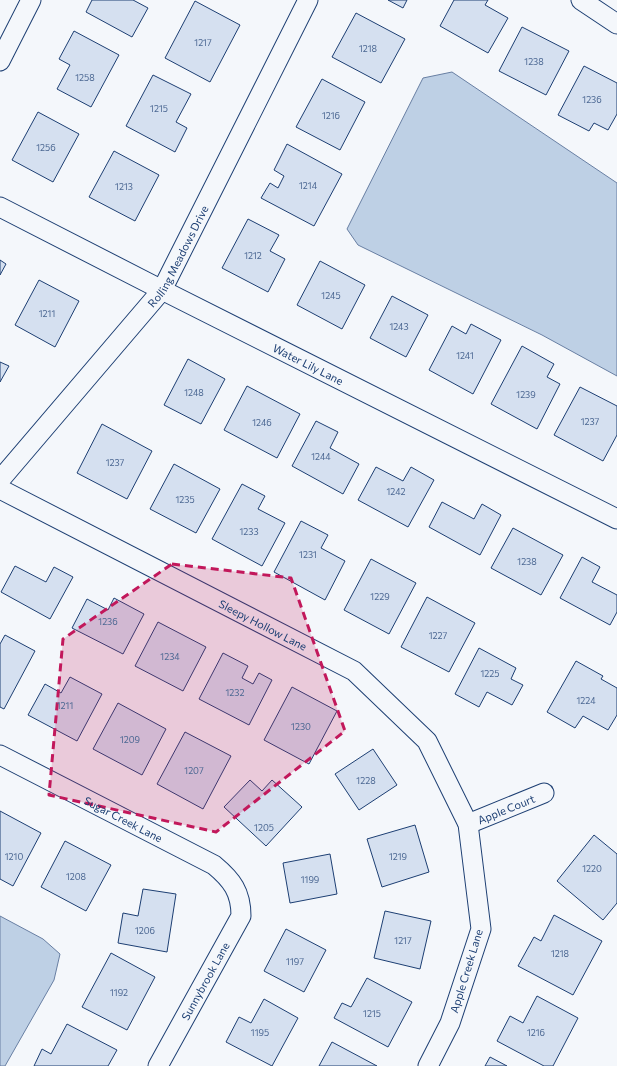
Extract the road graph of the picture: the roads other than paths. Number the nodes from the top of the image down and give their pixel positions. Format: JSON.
{"nodes":[{"id":1,"x":31,"y":0,"type":"edge"},
{"id":2,"x":308,"y":0,"type":"edge"},
{"id":3,"x":580,"y":0,"type":"edge"},
{"id":4,"x":617,"y":24,"type":"edge"},
{"id":5,"x":0,"y":61,"type":"edge"},
{"id":6,"x":0,"y":207,"type":"edge"},
{"id":7,"x":162,"y":290,"type":"junction"},
{"id":8,"x":0,"y":480,"type":"edge"},
{"id":9,"x":0,"y":489,"type":"edge"},
{"id":10,"x":617,"y":519,"type":"edge"},
{"id":11,"x":0,"y":755,"type":"edge"},
{"id":12,"x":544,"y":793,"type":"dead end"},
{"id":13,"x":468,"y":824,"type":"junction"},
{"id":14,"x":237,"y":894,"type":"joint"},
{"id":15,"x":158,"y":1066,"type":"edge"},
{"id":16,"x":428,"y":1066,"type":"edge"}],
"edges":[{"from":1,"to":5,"type":"street"},
{"from":2,"to":7,"type":"street","name":"Rolling Meadows Drive"},
{"from":3,"to":4,"type":"street"},
{"from":6,"to":7,"type":"street","name":"Water Lily Lane"},
{"from":7,"to":8,"type":"street","name":"Rolling Meadows Drive"},
{"from":7,"to":10,"type":"street","name":"Water Lily Lane"},
{"from":9,"to":13,"type":"street","name":"Sleepy Hollow Lane"},
{"from":11,"to":14,"type":"street","name":"Sugar Creek Lane"},
{"from":12,"to":13,"type":"street","name":"Apple Court"},
{"from":13,"to":16,"type":"street","name":"Apple Creek Lane"},
{"from":14,"to":15,"type":"street","name":"Sunnybrook Lane"}]}
